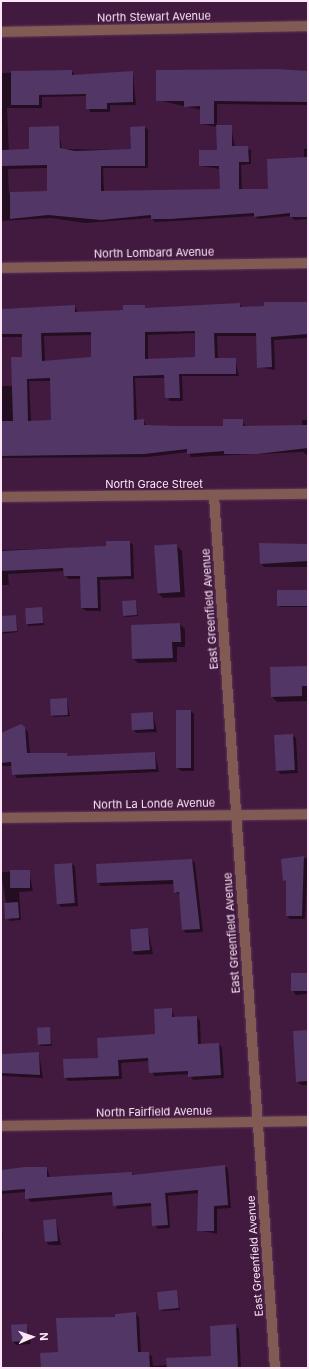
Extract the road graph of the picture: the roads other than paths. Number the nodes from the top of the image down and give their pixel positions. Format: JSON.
{"nodes":[{"id":1,"x":308,"y":26,"type":"edge"},
{"id":2,"x":1,"y":32,"type":"edge"},
{"id":3,"x":308,"y":263,"type":"edge"},
{"id":4,"x":1,"y":268,"type":"edge"},
{"id":5,"x":308,"y":494,"type":"edge"},
{"id":6,"x":214,"y":496,"type":"junction"},
{"id":7,"x":1,"y":497,"type":"edge"},
{"id":8,"x":308,"y":814,"type":"edge"},
{"id":9,"x":236,"y":815,"type":"junction"},
{"id":10,"x":1,"y":818,"type":"edge"},
{"id":11,"x":308,"y":1121,"type":"edge"},
{"id":12,"x":258,"y":1122,"type":"junction"},
{"id":13,"x":1,"y":1126,"type":"edge"},
{"id":14,"x":275,"y":1368,"type":"edge"}],
"edges":[{"from":1,"to":2,"type":"street","name":"North Stewart Avenue"},
{"from":3,"to":4,"type":"street","name":"North Lombard Avenue"},
{"from":5,"to":6,"type":"street","name":"North Grace Street"},
{"from":6,"to":7,"type":"street","name":"North Grace Street"},
{"from":6,"to":9,"type":"street","name":"East Greenfield Avenue"},
{"from":8,"to":9,"type":"street","name":"North La Londe Avenue"},
{"from":9,"to":10,"type":"street","name":"North La Londe Avenue"},
{"from":9,"to":12,"type":"street","name":"East Greenfield Avenue"},
{"from":11,"to":12,"type":"street","name":"North Fairfield Avenue"},
{"from":12,"to":13,"type":"street","name":"North Fairfield Avenue"},
{"from":12,"to":14,"type":"street","name":"East Greenfield Avenue"}]}
